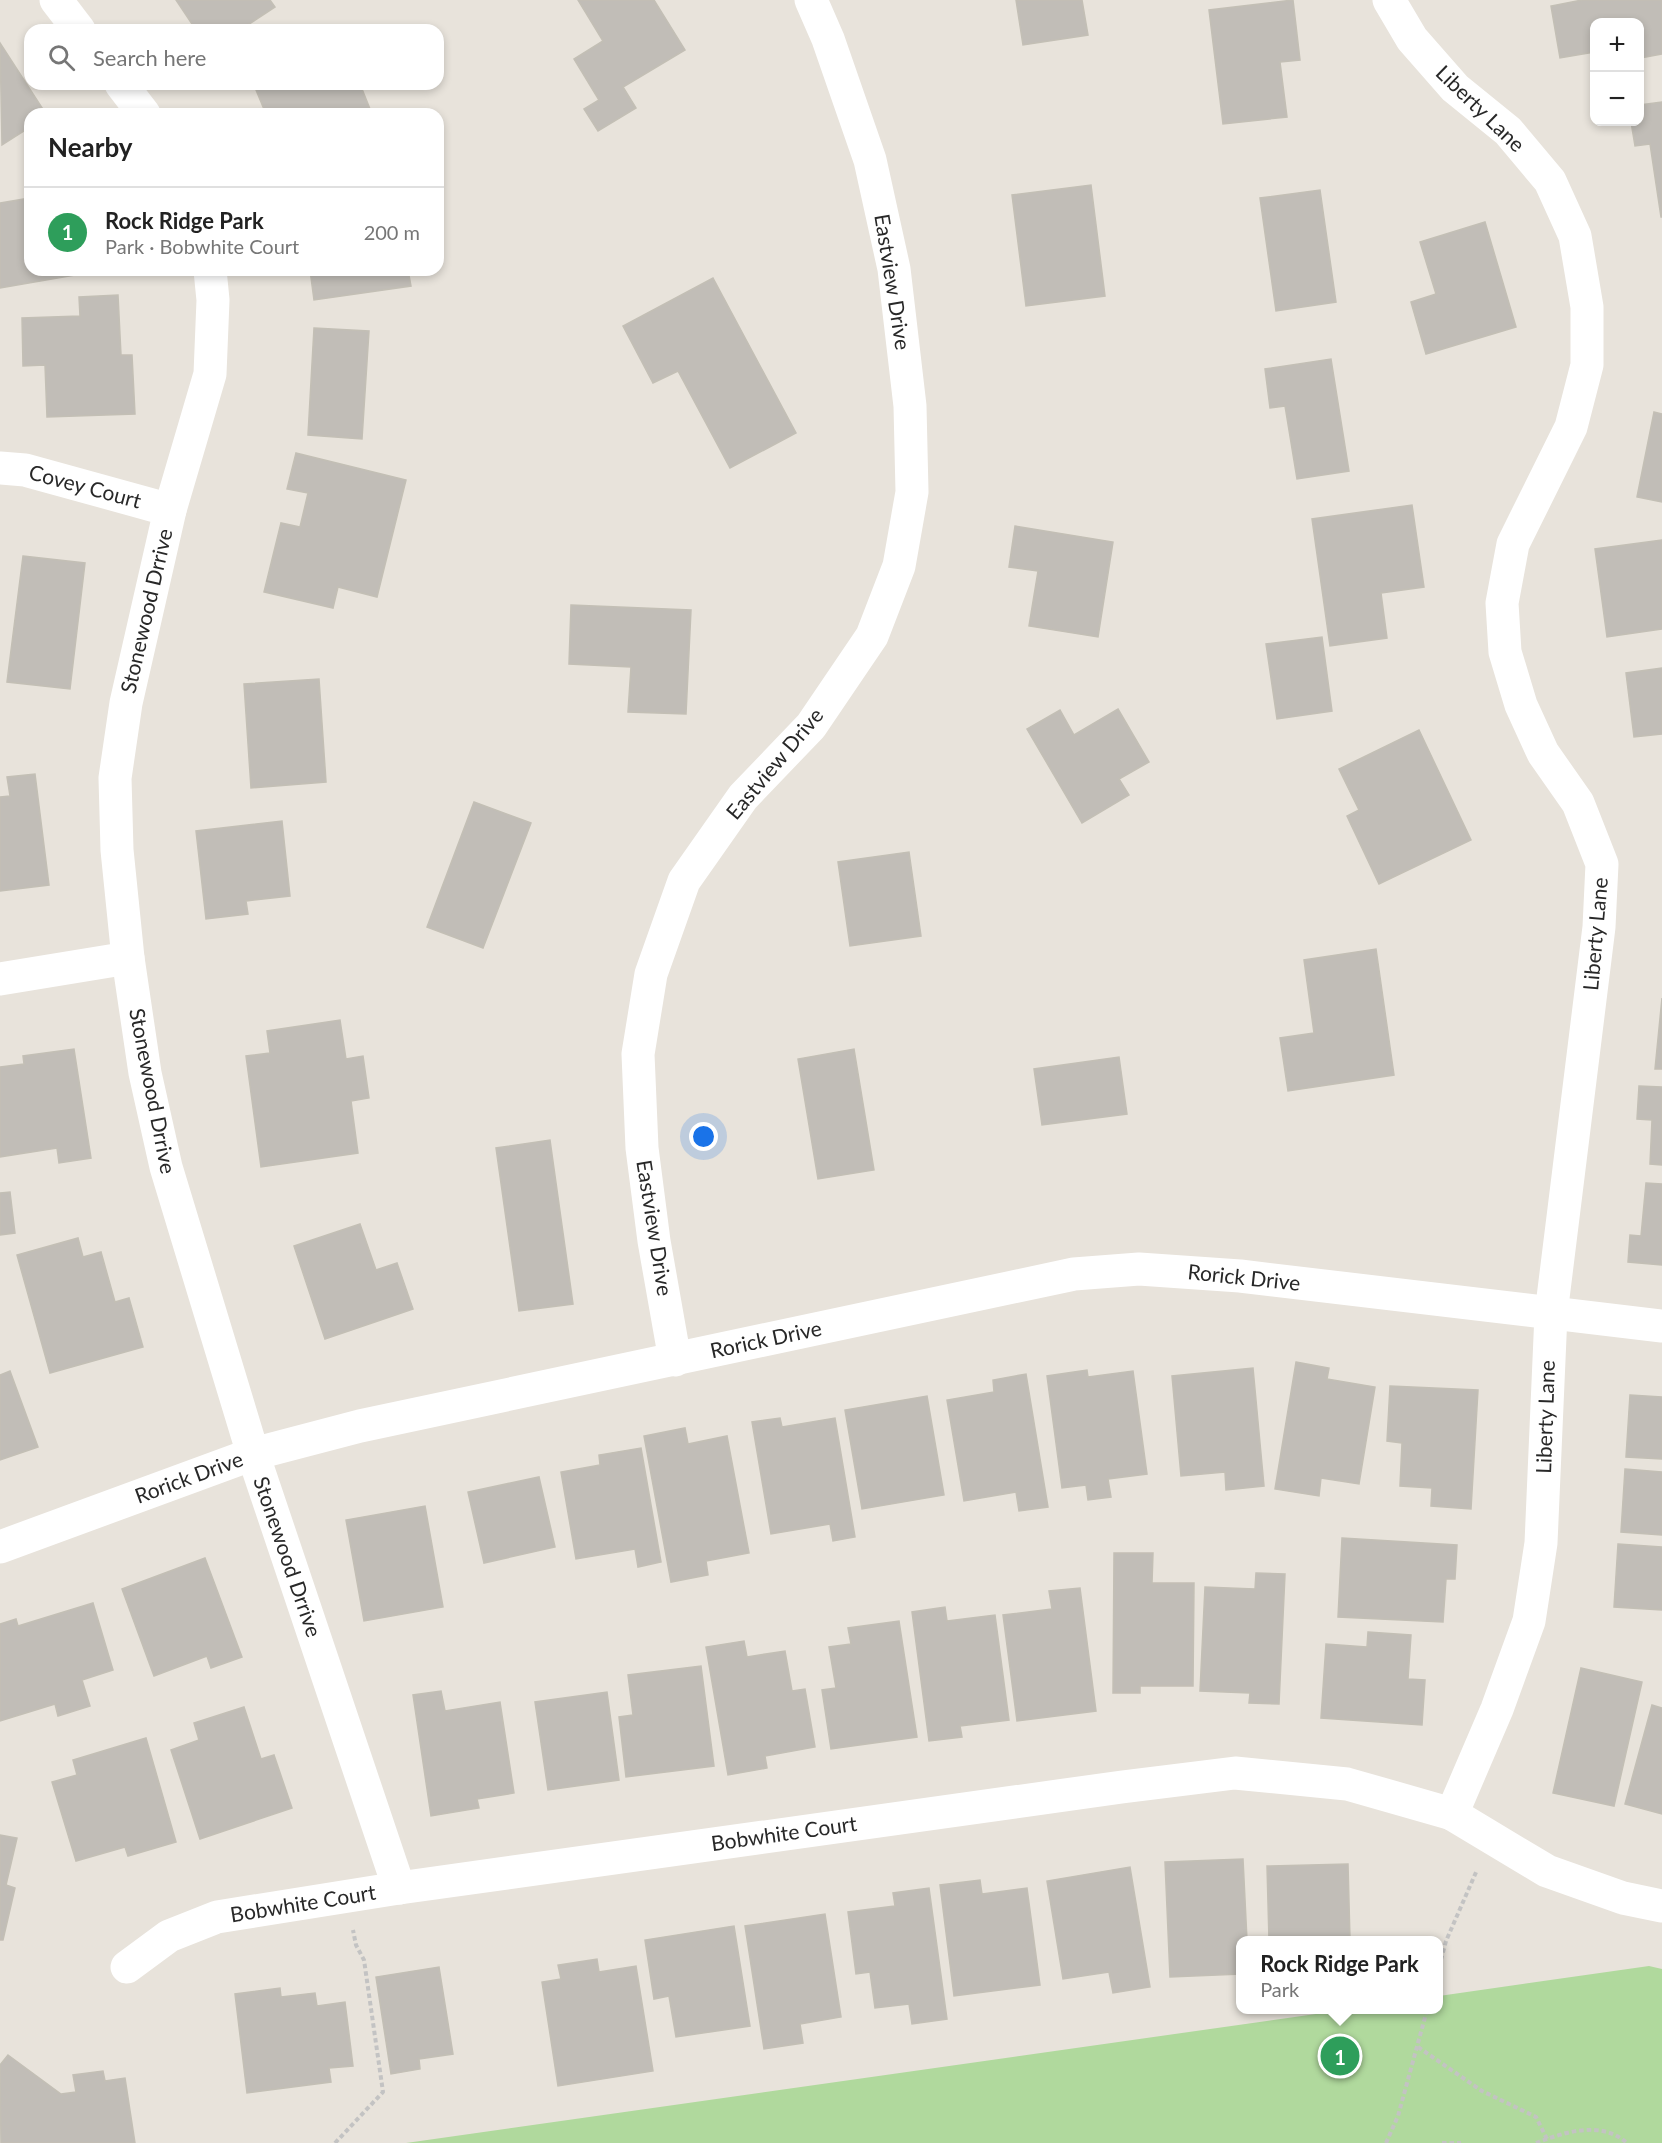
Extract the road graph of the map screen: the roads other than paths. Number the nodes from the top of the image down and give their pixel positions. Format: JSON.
{"nodes":[{"id":1,"x":56,"y":0,"type":"edge"},
{"id":2,"x":811,"y":0,"type":"edge"},
{"id":3,"x":1389,"y":0,"type":"edge"},
{"id":4,"x":74,"y":24,"type":"edge"},
{"id":5,"x":126,"y":90,"type":"edge"},
{"id":6,"x":139,"y":108,"type":"edge"},
{"id":7,"x":211,"y":276,"type":"edge"},
{"id":8,"x":0,"y":468,"type":"edge"},
{"id":9,"x":170,"y":510,"type":"junction"},
{"id":10,"x":128,"y":958,"type":"junction"},
{"id":11,"x":0,"y":979,"type":"edge"},
{"id":12,"x":1551,"y":1314,"type":"junction"},
{"id":13,"x":1662,"y":1326,"type":"edge"},
{"id":14,"x":675,"y":1360,"type":"junction"},
{"id":15,"x":253,"y":1454,"type":"junction"},
{"id":16,"x":0,"y":1547,"type":"edge"},
{"id":17,"x":1452,"y":1814,"type":"junction"},
{"id":18,"x":399,"y":1888,"type":"junction"},
{"id":19,"x":1662,"y":1906,"type":"edge"},
{"id":20,"x":127,"y":1967,"type":"dead end"}],
"edges":[{"from":1,"to":4,"type":"street"},
{"from":2,"to":14,"type":"street","name":"Eastview Drive"},
{"from":3,"to":12,"type":"street","name":"Liberty Lane"},
{"from":5,"to":6,"type":"street"},
{"from":7,"to":9,"type":"street","name":"Stonewood Drrive"},
{"from":8,"to":9,"type":"street","name":"Covey Court"},
{"from":9,"to":10,"type":"street","name":"Stonewood Drrive"},
{"from":10,"to":11,"type":"street"},
{"from":10,"to":15,"type":"street","name":"Stonewood Drrive"},
{"from":12,"to":13,"type":"street","name":"Rorick Drive"},
{"from":12,"to":14,"type":"street","name":"Rorick Drive"},
{"from":12,"to":17,"type":"street","name":"Liberty Lane"},
{"from":14,"to":15,"type":"street","name":"Rorick Drive"},
{"from":15,"to":16,"type":"street","name":"Rorick Drive"},
{"from":15,"to":18,"type":"street","name":"Stonewood Drrive"},
{"from":17,"to":18,"type":"street","name":"Bobwhite Court"},
{"from":17,"to":19,"type":"street","name":"Bobwhite Court"},
{"from":18,"to":20,"type":"street","name":"Bobwhite Court"}]}
